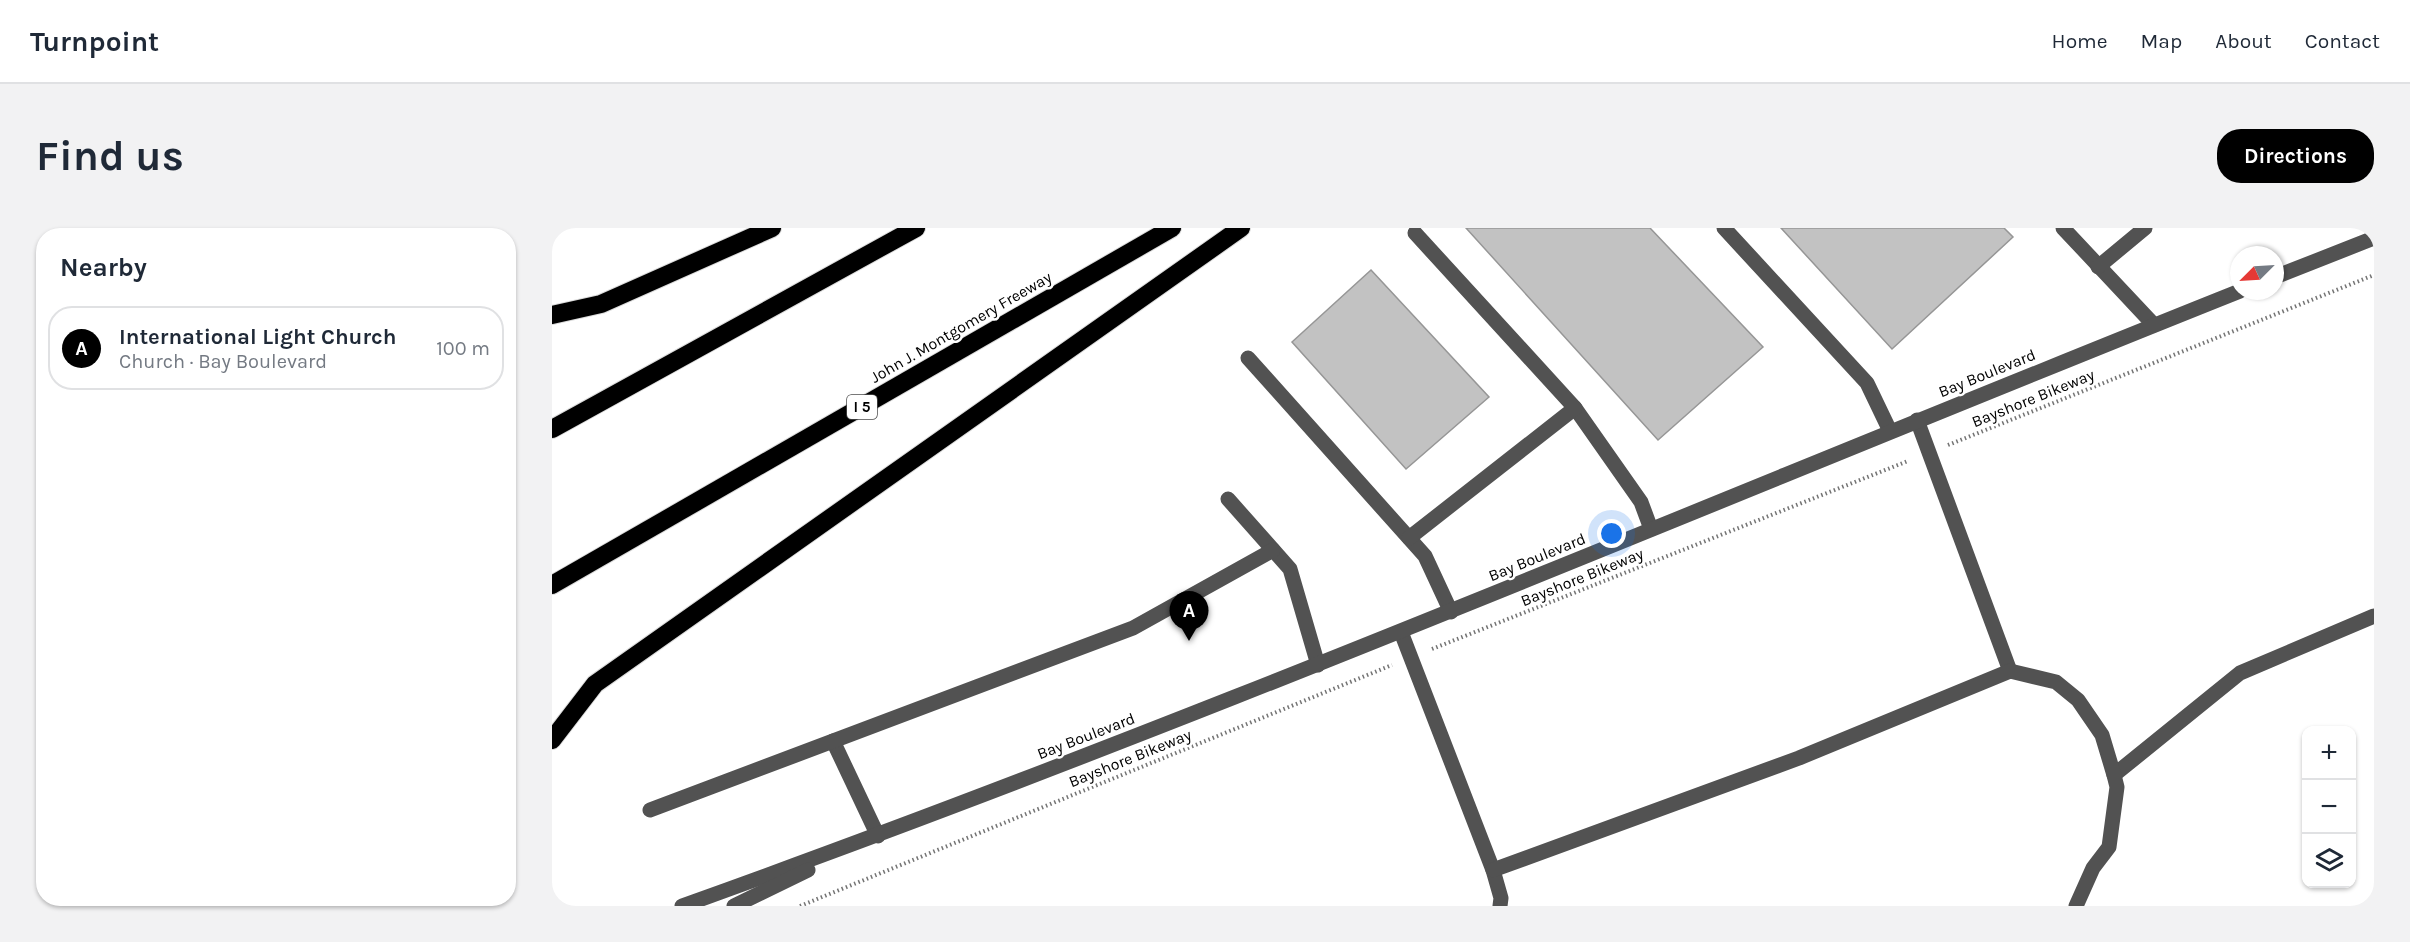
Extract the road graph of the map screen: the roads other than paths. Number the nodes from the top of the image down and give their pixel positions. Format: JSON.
{"nodes":[{"id":1,"x":772,"y":228,"type":"edge"},
{"id":2,"x":916,"y":228,"type":"edge"},
{"id":3,"x":1172,"y":228,"type":"edge"},
{"id":4,"x":1241,"y":228,"type":"edge"},
{"id":5,"x":1724,"y":228,"type":"edge"},
{"id":6,"x":2063,"y":228,"type":"edge"},
{"id":7,"x":2145,"y":228,"type":"edge"},
{"id":8,"x":1415,"y":232,"type":"dead end"},
{"id":9,"x":2374,"y":238,"type":"edge"},
{"id":10,"x":2098,"y":267,"type":"junction"},
{"id":11,"x":2284,"y":273,"type":"edge"},
{"id":12,"x":2230,"y":295,"type":"edge"},
{"id":13,"x":552,"y":315,"type":"edge"},
{"id":14,"x":2154,"y":325,"type":"junction"},
{"id":15,"x":1248,"y":358,"type":"dead end"},
{"id":16,"x":1575,"y":408,"type":"junction"},
{"id":17,"x":1917,"y":420,"type":"junction"},
{"id":18,"x":552,"y":429,"type":"edge"},
{"id":19,"x":1890,"y":431,"type":"junction"},
{"id":20,"x":1228,"y":499,"type":"dead end"},
{"id":21,"x":1651,"y":529,"type":"junction"},
{"id":22,"x":1409,"y":538,"type":"junction"},
{"id":23,"x":1273,"y":550,"type":"junction"},
{"id":24,"x":552,"y":585,"type":"edge"},
{"id":25,"x":1451,"y":612,"type":"junction"},
{"id":26,"x":2374,"y":616,"type":"edge"},
{"id":27,"x":1401,"y":632,"type":"junction"},
{"id":28,"x":1318,"y":665,"type":"junction"},
{"id":29,"x":2010,"y":671,"type":"junction"},
{"id":30,"x":552,"y":740,"type":"edge"},
{"id":31,"x":833,"y":741,"type":"junction"},
{"id":32,"x":2114,"y":775,"type":"junction"},
{"id":33,"x":650,"y":810,"type":"dead end"},
{"id":34,"x":878,"y":836,"type":"junction"},
{"id":35,"x":1493,"y":870,"type":"junction"},
{"id":36,"x":682,"y":906,"type":"edge"},
{"id":37,"x":734,"y":906,"type":"edge"},
{"id":38,"x":1500,"y":906,"type":"edge"},
{"id":39,"x":2076,"y":906,"type":"edge"}],
"edges":[{"from":1,"to":13,"type":"highway"},
{"from":2,"to":18,"type":"highway"},
{"from":3,"to":24,"type":"highway","name":"John J. Montgomery Freeway","number":"I 5"},
{"from":4,"to":30,"type":"highway"},
{"from":5,"to":19,"type":"street"},
{"from":6,"to":10,"type":"street"},
{"from":7,"to":10,"type":"street"},
{"from":8,"to":16,"type":"street"},
{"from":9,"to":11,"type":"street"},
{"from":10,"to":14,"type":"street"},
{"from":12,"to":14,"type":"street","name":"Bay Boulevard"},
{"from":14,"to":17,"type":"street","name":"Bay Boulevard"},
{"from":15,"to":22,"type":"street"},
{"from":16,"to":21,"type":"street"},
{"from":16,"to":22,"type":"street"},
{"from":17,"to":19,"type":"street","name":"Bay Boulevard"},
{"from":17,"to":29,"type":"street"},
{"from":19,"to":21,"type":"street","name":"Bay Boulevard"},
{"from":20,"to":23,"type":"street"},
{"from":21,"to":25,"type":"street","name":"Bay Boulevard"},
{"from":22,"to":25,"type":"street"},
{"from":23,"to":28,"type":"street"},
{"from":23,"to":31,"type":"street"},
{"from":25,"to":27,"type":"street","name":"Bay Boulevard"},
{"from":26,"to":32,"type":"street"},
{"from":27,"to":28,"type":"street","name":"Bay Boulevard"},
{"from":27,"to":35,"type":"street"},
{"from":28,"to":34,"type":"street","name":"Bay Boulevard"},
{"from":29,"to":32,"type":"street"},
{"from":29,"to":35,"type":"street"},
{"from":31,"to":33,"type":"street"},
{"from":31,"to":34,"type":"street"},
{"from":32,"to":39,"type":"street"},
{"from":34,"to":36,"type":"street","name":"Bay Boulevard"},
{"from":34,"to":37,"type":"street","name":"Bay Boulevard"},
{"from":35,"to":38,"type":"street"}]}
